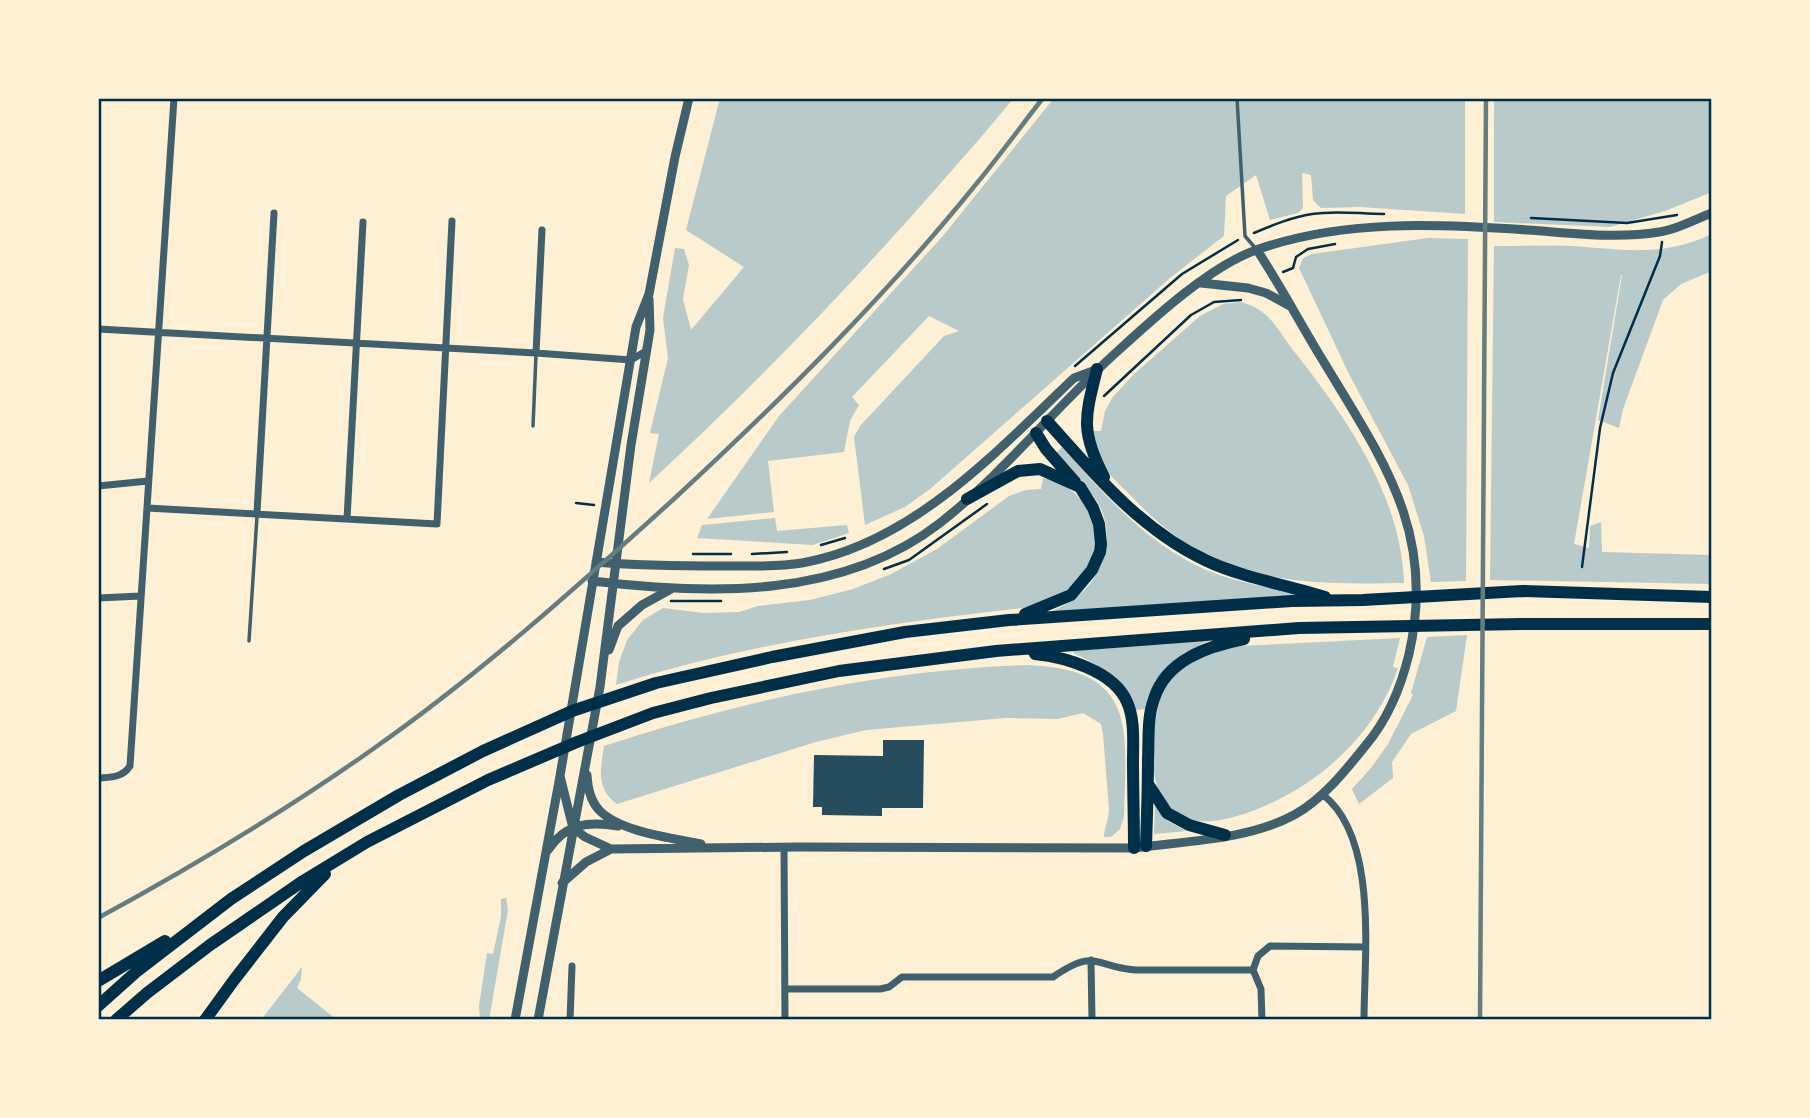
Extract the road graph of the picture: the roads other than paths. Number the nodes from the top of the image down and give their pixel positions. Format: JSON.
{"nodes":[{"id":1,"x":174,"y":98,"type":"edge"},
{"id":2,"x":689,"y":98,"type":"edge"},
{"id":3,"x":1237,"y":98,"type":"edge"},
{"id":4,"x":274,"y":213,"type":"dead end"},
{"id":5,"x":1712,"y":213,"type":"edge"},
{"id":6,"x":452,"y":221,"type":"dead end"},
{"id":7,"x":363,"y":222,"type":"dead end"},
{"id":8,"x":542,"y":230,"type":"dead end"},
{"id":9,"x":1257,"y":250,"type":"junction"},
{"id":10,"x":1201,"y":283,"type":"junction"},
{"id":11,"x":649,"y":294,"type":"junction"},
{"id":12,"x":1292,"y":306,"type":"junction"},
{"id":13,"x":98,"y":329,"type":"edge"},
{"id":14,"x":157,"y":332,"type":"junction"},
{"id":15,"x":267,"y":339,"type":"junction"},
{"id":16,"x":356,"y":342,"type":"junction"},
{"id":17,"x":447,"y":348,"type":"junction"},
{"id":18,"x":646,"y":351,"type":"junction"},
{"id":19,"x":536,"y":353,"type":"junction"},
{"id":20,"x":631,"y":360,"type":"junction"},
{"id":21,"x":1097,"y":369,"type":"junction"},
{"id":22,"x":1031,"y":419,"type":"junction"},
{"id":23,"x":1047,"y":421,"type":"junction"},
{"id":24,"x":533,"y":426,"type":"dead end"},
{"id":25,"x":1036,"y":433,"type":"junction"},
{"id":26,"x":148,"y":481,"type":"junction"},
{"id":27,"x":98,"y":486,"type":"edge"},
{"id":28,"x":1080,"y":487,"type":"junction"},
{"id":29,"x":1109,"y":487,"type":"junction"},
{"id":30,"x":967,"y":499,"type":"junction"},
{"id":31,"x":147,"y":508,"type":"junction"},
{"id":32,"x":257,"y":513,"type":"junction"},
{"id":33,"x":347,"y":519,"type":"junction"},
{"id":34,"x":596,"y":562,"type":"junction"},
{"id":35,"x":616,"y":564,"type":"junction"},
{"id":36,"x":592,"y":581,"type":"junction"},
{"id":37,"x":614,"y":583,"type":"junction"},
{"id":38,"x":671,"y":589,"type":"junction"},
{"id":39,"x":141,"y":596,"type":"junction"},
{"id":40,"x":1712,"y":597,"type":"edge"},
{"id":41,"x":98,"y":598,"type":"edge"},
{"id":42,"x":1336,"y":601,"type":"junction"},
{"id":43,"x":1009,"y":620,"type":"junction"},
{"id":44,"x":1712,"y":624,"type":"edge"},
{"id":45,"x":1299,"y":628,"type":"junction"},
{"id":46,"x":249,"y":641,"type":"dead end"},
{"id":47,"x":996,"y":651,"type":"junction"},
{"id":48,"x":603,"y":664,"type":"junction"},
{"id":49,"x":586,"y":766,"type":"junction"},
{"id":50,"x":560,"y":776,"type":"junction"},
{"id":51,"x":98,"y":778,"type":"edge"},
{"id":52,"x":1148,"y":784,"type":"junction"},
{"id":53,"x":1322,"y":794,"type":"junction"},
{"id":54,"x":573,"y":828,"type":"junction"},
{"id":55,"x":634,"y":829,"type":"junction"},
{"id":56,"x":1225,"y":835,"type":"junction"},
{"id":57,"x":367,"y":842,"type":"junction"},
{"id":58,"x":714,"y":847,"type":"junction"},
{"id":59,"x":784,"y":847,"type":"junction"},
{"id":60,"x":1140,"y":847,"type":"junction"},
{"id":61,"x":611,"y":849,"type":"junction"},
{"id":62,"x":545,"y":855,"type":"junction"},
{"id":63,"x":562,"y":883,"type":"junction"},
{"id":64,"x":211,"y":914,"type":"junction"},
{"id":65,"x":1365,"y":947,"type":"junction"},
{"id":66,"x":1091,"y":960,"type":"junction"},
{"id":67,"x":572,"y":966,"type":"dead end"},
{"id":68,"x":1253,"y":970,"type":"junction"},
{"id":69,"x":98,"y":981,"type":"edge"},
{"id":70,"x":786,"y":989,"type":"junction"},
{"id":71,"x":98,"y":1006,"type":"edge"},
{"id":72,"x":116,"y":1020,"type":"edge"},
{"id":73,"x":205,"y":1020,"type":"edge"},
{"id":74,"x":515,"y":1020,"type":"edge"},
{"id":75,"x":538,"y":1020,"type":"edge"},
{"id":76,"x":570,"y":1020,"type":"edge"},
{"id":77,"x":785,"y":1020,"type":"edge"},
{"id":78,"x":1092,"y":1020,"type":"edge"},
{"id":79,"x":1262,"y":1020,"type":"edge"},
{"id":80,"x":1364,"y":1020,"type":"edge"}],
"edges":[{"from":1,"to":14,"type":"street"},
{"from":2,"to":11,"type":"street"},
{"from":3,"to":9,"type":"lane"},
{"from":4,"to":15,"type":"street"},
{"from":5,"to":9,"type":"street"},
{"from":6,"to":17,"type":"street"},
{"from":7,"to":16,"type":"street"},
{"from":8,"to":19,"type":"street"},
{"from":9,"to":10,"type":"street"},
{"from":9,"to":12,"type":"street"},
{"from":10,"to":12,"type":"street"},
{"from":10,"to":21,"type":"street"},
{"from":11,"to":18,"type":"street"},
{"from":11,"to":20,"type":"street"},
{"from":12,"to":53,"type":"street"},
{"from":13,"to":14,"type":"street"},
{"from":14,"to":15,"type":"street"},
{"from":14,"to":26,"type":"street"},
{"from":15,"to":16,"type":"street"},
{"from":15,"to":32,"type":"street"},
{"from":16,"to":17,"type":"street"},
{"from":16,"to":33,"type":"street"},
{"from":17,"to":19,"type":"street"},
{"from":17,"to":33,"type":"street"},
{"from":18,"to":20,"type":"street"},
{"from":18,"to":35,"type":"street"},
{"from":19,"to":20,"type":"street"},
{"from":19,"to":24,"type":"lane"},
{"from":20,"to":34,"type":"street"},
{"from":21,"to":22,"type":"street"},
{"from":21,"to":23,"type":"street"},
{"from":21,"to":29,"type":"highway"},
{"from":22,"to":23,"type":"street"},
{"from":22,"to":25,"type":"street"},
{"from":22,"to":35,"type":"street"},
{"from":23,"to":25,"type":"street"},
{"from":23,"to":29,"type":"highway"},
{"from":25,"to":28,"type":"highway"},
{"from":25,"to":30,"type":"street"},
{"from":26,"to":27,"type":"street"},
{"from":26,"to":31,"type":"street"},
{"from":28,"to":30,"type":"highway"},
{"from":28,"to":43,"type":"highway"},
{"from":29,"to":42,"type":"highway"},
{"from":30,"to":38,"type":"street"},
{"from":31,"to":32,"type":"street"},
{"from":31,"to":39,"type":"street"},
{"from":32,"to":33,"type":"street"},
{"from":32,"to":46,"type":"lane"},
{"from":34,"to":35,"type":"street"},
{"from":34,"to":36,"type":"street"},
{"from":35,"to":37,"type":"street"},
{"from":36,"to":37,"type":"street"},
{"from":36,"to":50,"type":"street"},
{"from":37,"to":38,"type":"street"},
{"from":37,"to":48,"type":"street"},
{"from":38,"to":48,"type":"street"},
{"from":39,"to":41,"type":"street"},
{"from":39,"to":51,"type":"street"},
{"from":40,"to":42,"type":"highway"},
{"from":42,"to":43,"type":"highway"},
{"from":43,"to":64,"type":"highway"},
{"from":44,"to":45,"type":"highway"},
{"from":45,"to":47,"type":"highway"},
{"from":45,"to":52,"type":"highway"},
{"from":47,"to":57,"type":"highway"},
{"from":47,"to":60,"type":"highway"},
{"from":48,"to":49,"type":"street"},
{"from":49,"to":54,"type":"street"},
{"from":49,"to":55,"type":"street"},
{"from":50,"to":54,"type":"street"},
{"from":50,"to":62,"type":"street"},
{"from":52,"to":56,"type":"highway"},
{"from":52,"to":60,"type":"highway"},
{"from":53,"to":56,"type":"street"},
{"from":53,"to":65,"type":"street"},
{"from":54,"to":55,"type":"street"},
{"from":54,"to":61,"type":"street"},
{"from":54,"to":62,"type":"street"},
{"from":54,"to":63,"type":"street"},
{"from":55,"to":58,"type":"street"},
{"from":56,"to":60,"type":"street"},
{"from":57,"to":72,"type":"highway"},
{"from":57,"to":73,"type":"highway"},
{"from":58,"to":59,"type":"street"},
{"from":58,"to":61,"type":"street"},
{"from":59,"to":60,"type":"street"},
{"from":59,"to":70,"type":"street"},
{"from":61,"to":63,"type":"street"},
{"from":62,"to":74,"type":"street"},
{"from":63,"to":75,"type":"street"},
{"from":64,"to":69,"type":"highway"},
{"from":64,"to":71,"type":"highway"},
{"from":65,"to":68,"type":"street"},
{"from":65,"to":80,"type":"street"},
{"from":66,"to":68,"type":"street"},
{"from":66,"to":70,"type":"street"},
{"from":66,"to":78,"type":"street"},
{"from":67,"to":76,"type":"street"},
{"from":68,"to":79,"type":"street"},
{"from":70,"to":77,"type":"street"}]}
